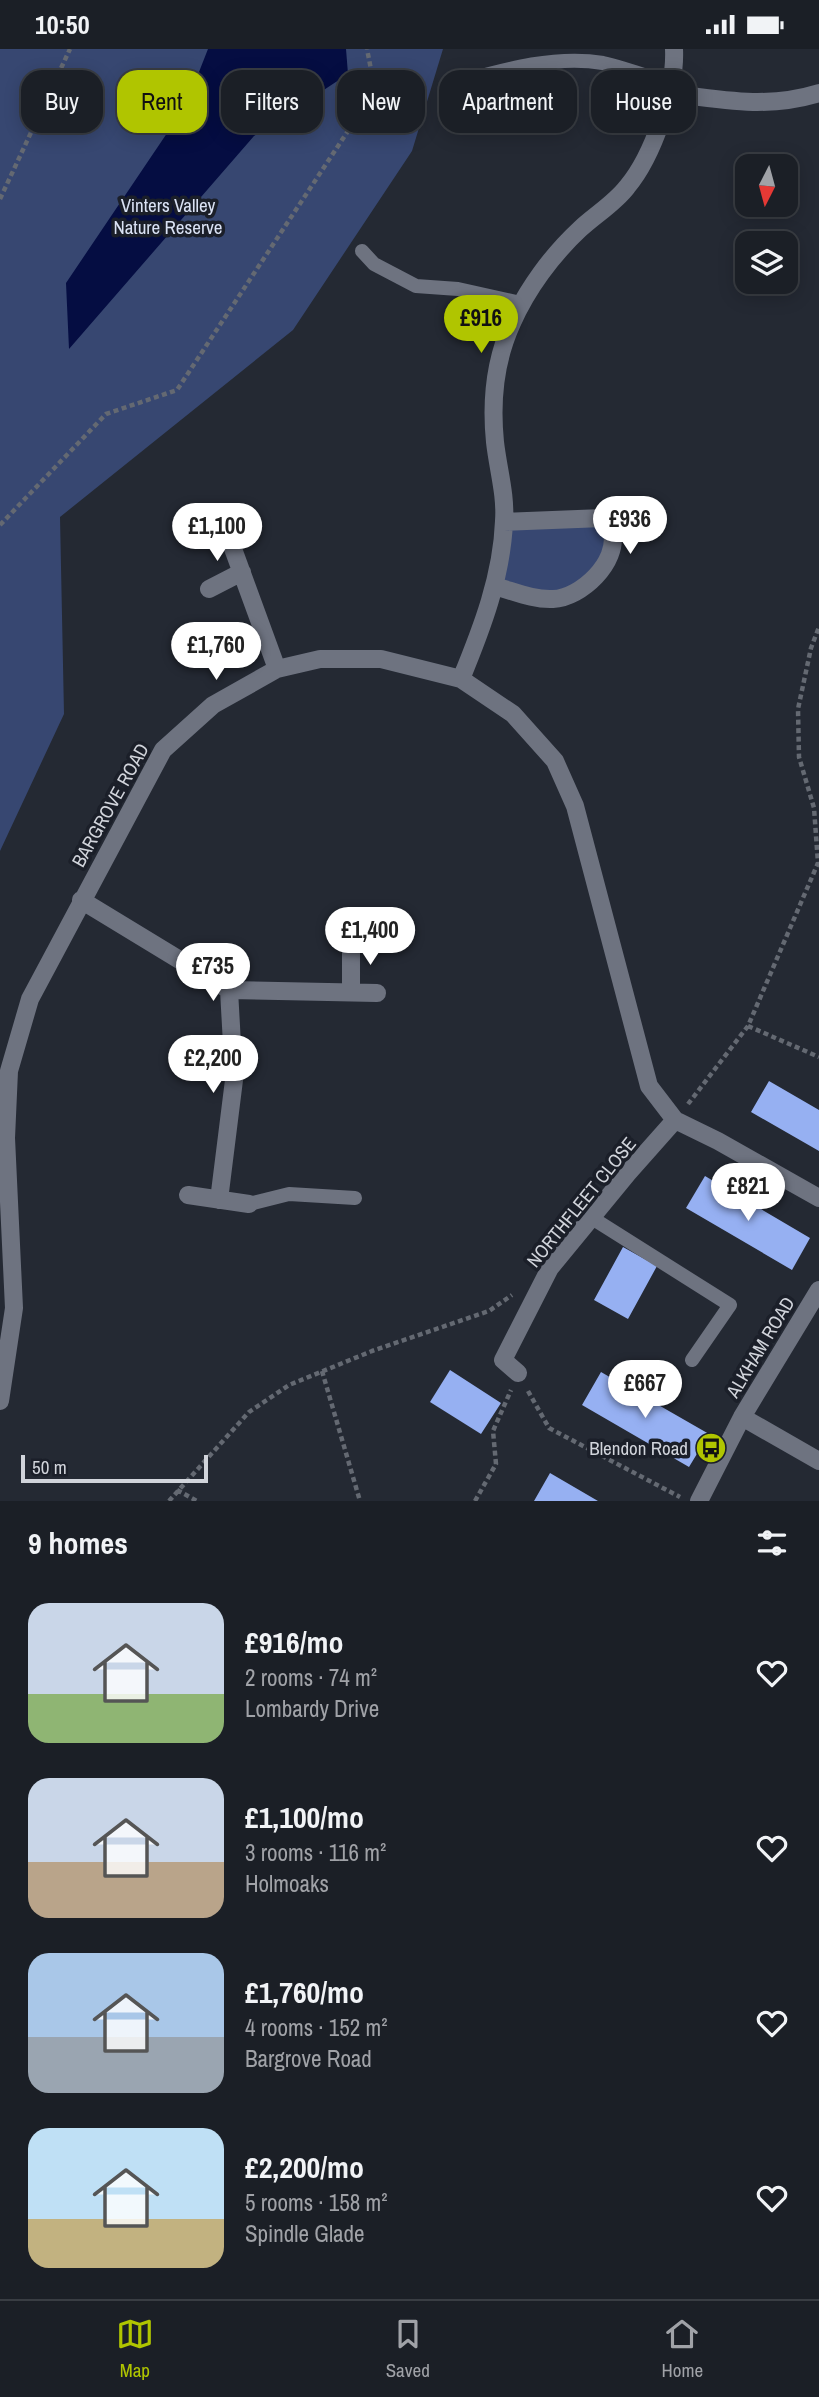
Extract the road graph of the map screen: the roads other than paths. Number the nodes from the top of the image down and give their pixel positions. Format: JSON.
{"nodes":[{"id":1,"x":674,"y":49,"type":"edge"},
{"id":2,"x":507,"y":70,"type":"edge"},
{"id":3,"x":625,"y":70,"type":"edge"},
{"id":4,"x":672,"y":70,"type":"edge"},
{"id":5,"x":696,"y":93,"type":"edge"},
{"id":6,"x":819,"y":93,"type":"edge"},
{"id":7,"x":656,"y":133,"type":"edge"},
{"id":8,"x":362,"y":251,"type":"dead end"},
{"id":9,"x":521,"y":303,"type":"junction"},
{"id":10,"x":504,"y":522,"type":"junction"},
{"id":11,"x":232,"y":546,"type":"dead end"},
{"id":12,"x":242,"y":572,"type":"junction"},
{"id":13,"x":494,"y":586,"type":"junction"},
{"id":14,"x":209,"y":589,"type":"dead end"},
{"id":15,"x":277,"y":669,"type":"junction"},
{"id":16,"x":461,"y":679,"type":"junction"},
{"id":17,"x":81,"y":900,"type":"junction"},
{"id":18,"x":351,"y":942,"type":"dead end"},
{"id":19,"x":229,"y":991,"type":"junction"},
{"id":20,"x":352,"y":992,"type":"junction"},
{"id":21,"x":377,"y":993,"type":"dead end"},
{"id":22,"x":676,"y":1121,"type":"junction"},
{"id":23,"x":188,"y":1195,"type":"dead end"},
{"id":24,"x":355,"y":1198,"type":"dead end"},
{"id":25,"x":819,"y":1198,"type":"edge"},
{"id":26,"x":219,"y":1200,"type":"junction"},
{"id":27,"x":249,"y":1204,"type":"joint"},
{"id":28,"x":592,"y":1218,"type":"junction"},
{"id":29,"x":5,"y":1248,"type":"edge"},
{"id":30,"x":819,"y":1290,"type":"edge"},
{"id":31,"x":692,"y":1360,"type":"dead end"},
{"id":32,"x":518,"y":1373,"type":"road end"},
{"id":33,"x":0,"y":1401,"type":"edge"},
{"id":34,"x":742,"y":1417,"type":"junction"},
{"id":35,"x":819,"y":1461,"type":"edge"},
{"id":36,"x":699,"y":1501,"type":"edge"}],
"edges":[{"from":1,"to":4,"type":"street"},
{"from":2,"to":3,"type":"lane"},
{"from":5,"to":6,"type":"street"},
{"from":7,"to":9,"type":"street"},
{"from":8,"to":9,"type":"lane"},
{"from":9,"to":10,"type":"street"},
{"from":10,"to":13,"type":"street"},
{"from":10,"to":13,"type":"street"},
{"from":11,"to":12,"type":"street"},
{"from":12,"to":14,"type":"street"},
{"from":12,"to":15,"type":"street"},
{"from":13,"to":16,"type":"street"},
{"from":15,"to":16,"type":"street","name":"BARGROVE ROAD"},
{"from":15,"to":17,"type":"street","name":"BARGROVE ROAD"},
{"from":16,"to":22,"type":"street","name":"BARGROVE ROAD"},
{"from":17,"to":19,"type":"street"},
{"from":17,"to":29,"type":"street","name":"BARGROVE ROAD"},
{"from":18,"to":20,"type":"street"},
{"from":19,"to":20,"type":"street"},
{"from":19,"to":26,"type":"street"},
{"from":20,"to":21,"type":"street"},
{"from":22,"to":25,"type":"street"},
{"from":22,"to":28,"type":"street","name":"NORTHFLEET CLOSE"},
{"from":23,"to":26,"type":"street"},
{"from":24,"to":27,"type":"lane"},
{"from":26,"to":27,"type":"street"},
{"from":28,"to":31,"type":"lane"},
{"from":28,"to":32,"type":"street","name":"NORTHFLEET CLOSE"},
{"from":29,"to":33,"type":"street","name":"BARGROVE ROAD"},
{"from":30,"to":34,"type":"street","name":"ALKHAM ROAD"},
{"from":34,"to":35,"type":"street"},
{"from":34,"to":36,"type":"street","name":"ALKHAM ROAD"}]}
